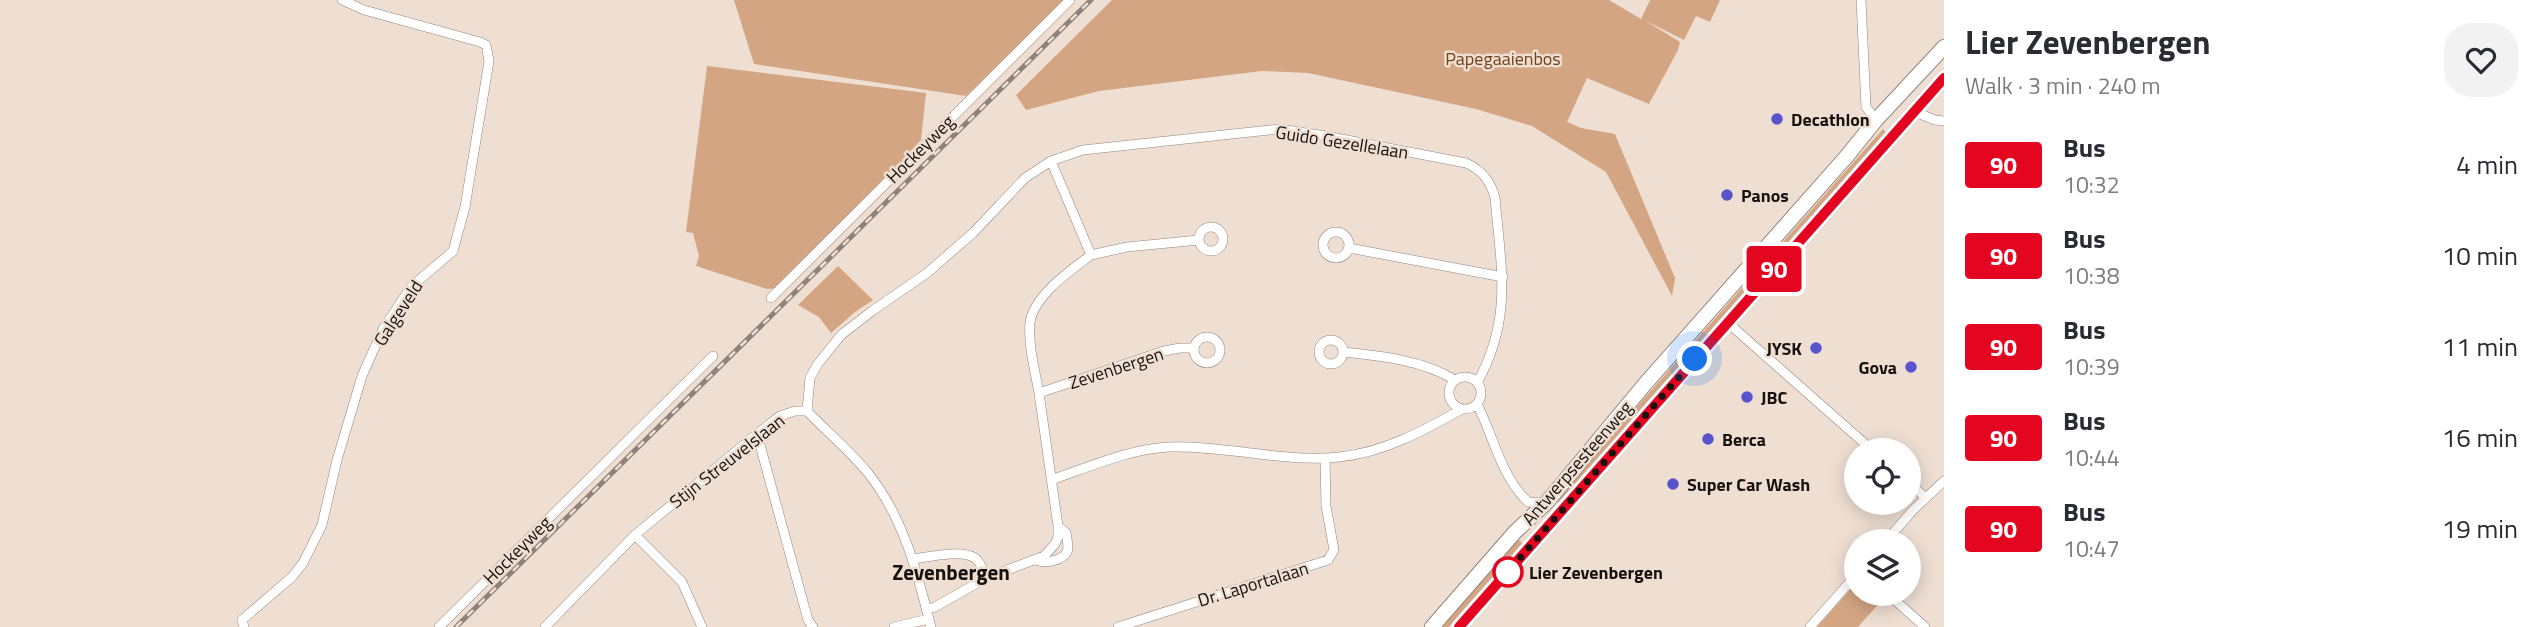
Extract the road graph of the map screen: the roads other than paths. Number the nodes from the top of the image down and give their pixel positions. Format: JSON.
{"nodes":[{"id":1,"x":342,"y":0,"type":"edge"},
{"id":2,"x":1070,"y":0,"type":"edge"},
{"id":3,"x":1861,"y":0,"type":"edge"},
{"id":4,"x":1944,"y":47,"type":"edge"},
{"id":5,"x":1944,"y":58,"type":"edge"},
{"id":6,"x":1944,"y":78,"type":"edge"},
{"id":7,"x":1915,"y":112,"type":"junction"},
{"id":8,"x":1878,"y":118,"type":"junction"},
{"id":9,"x":1944,"y":121,"type":"edge"},
{"id":10,"x":1889,"y":142,"type":"junction"},
{"id":11,"x":1051,"y":161,"type":"junction"},
{"id":12,"x":1199,"y":240,"type":"dead end"},
{"id":13,"x":1349,"y":248,"type":"dead end"},
{"id":14,"x":1091,"y":255,"type":"junction"},
{"id":15,"x":1503,"y":277,"type":"junction"},
{"id":16,"x":771,"y":298,"type":"dead end"},
{"id":17,"x":1727,"y":322,"type":"junction"},
{"id":18,"x":1194,"y":348,"type":"dead end"},
{"id":19,"x":1343,"y":352,"type":"dead end"},
{"id":20,"x":713,"y":356,"type":"dead end"},
{"id":21,"x":1455,"y":380,"type":"junction"},
{"id":22,"x":1477,"y":383,"type":"junction"},
{"id":23,"x":1039,"y":394,"type":"junction"},
{"id":24,"x":1477,"y":404,"type":"junction"},
{"id":25,"x":1462,"y":409,"type":"junction"},
{"id":26,"x":807,"y":411,"type":"junction"},
{"id":27,"x":757,"y":435,"type":"junction"},
{"id":28,"x":1858,"y":438,"type":"edge"},
{"id":29,"x":1325,"y":458,"type":"junction"},
{"id":30,"x":1051,"y":480,"type":"junction"},
{"id":31,"x":1944,"y":481,"type":"edge"},
{"id":32,"x":1921,"y":494,"type":"edge"},
{"id":33,"x":1926,"y":498,"type":"junction"},
{"id":34,"x":1528,"y":502,"type":"junction"},
{"id":35,"x":1546,"y":502,"type":"junction"},
{"id":36,"x":1529,"y":521,"type":"junction"},
{"id":37,"x":1897,"y":529,"type":"edge"},
{"id":38,"x":635,"y":535,"type":"junction"},
{"id":39,"x":913,"y":559,"type":"junction"},
{"id":40,"x":986,"y":578,"type":"junction"},
{"id":41,"x":1844,"y":589,"type":"edge"},
{"id":42,"x":1902,"y":606,"type":"edge"},
{"id":43,"x":929,"y":618,"type":"edge"},
{"id":44,"x":808,"y":625,"type":"edge"},
{"id":45,"x":549,"y":626,"type":"edge"},
{"id":46,"x":244,"y":627,"type":"edge"},
{"id":47,"x":439,"y":627,"type":"edge"},
{"id":48,"x":702,"y":627,"type":"edge"},
{"id":49,"x":894,"y":627,"type":"edge"},
{"id":50,"x":1118,"y":627,"type":"edge"},
{"id":51,"x":1432,"y":627,"type":"edge"},
{"id":52,"x":1459,"y":627,"type":"edge"},
{"id":53,"x":1810,"y":627,"type":"edge"},
{"id":54,"x":1925,"y":627,"type":"edge"}],
"edges":[{"from":1,"to":46,"type":"street","name":"Galgeveld"},
{"from":2,"to":16,"type":"street","name":"Hockeyweg"},
{"from":3,"to":8,"type":"street"},
{"from":4,"to":8,"type":"main road","name":"Antwerpsesteenweg"},
{"from":5,"to":7,"type":"main road"},
{"from":6,"to":7,"type":"main road","name":"Antwerpsesteenweg"},
{"from":7,"to":9,"type":"street"},
{"from":7,"to":10,"type":"main road","name":"Antwerpsesteenweg"},
{"from":8,"to":10,"type":"main road"},
{"from":8,"to":35,"type":"main road","name":"Antwerpsesteenweg"},
{"from":10,"to":17,"type":"main road","name":"Antwerpsesteenweg"},
{"from":11,"to":14,"type":"street"},
{"from":11,"to":15,"type":"street","name":"Guido Gezellelaan"},
{"from":11,"to":26,"type":"street","name":"Stijn Streuvelslaan"},
{"from":12,"to":14,"type":"street"},
{"from":13,"to":15,"type":"street"},
{"from":14,"to":23,"type":"street"},
{"from":15,"to":22,"type":"street","name":"Guido Gezellelaan"},
{"from":17,"to":28,"type":"street"},
{"from":17,"to":52,"type":"main road","name":"Antwerpsesteenweg"},
{"from":18,"to":23,"type":"street","name":"Zevenbergen"},
{"from":19,"to":21,"type":"street"},
{"from":20,"to":47,"type":"street","name":"Hockeyweg"},
{"from":21,"to":22,"type":"street"},
{"from":21,"to":25,"type":"street"},
{"from":22,"to":24,"type":"street","name":"Guido Gezellelaan"},
{"from":23,"to":30,"type":"street"},
{"from":24,"to":25,"type":"street"},
{"from":24,"to":34,"type":"street","name":"Guido Gezellelaan"},
{"from":25,"to":29,"type":"street"},
{"from":26,"to":27,"type":"street","name":"Stijn Streuvelslaan"},
{"from":26,"to":39,"type":"street"},
{"from":27,"to":38,"type":"street","name":"Stijn Streuvelslaan"},
{"from":27,"to":44,"type":"street"},
{"from":29,"to":30,"type":"street"},
{"from":29,"to":50,"type":"street","name":"Dr. Laportalaan"},
{"from":30,"to":40,"type":"street"},
{"from":31,"to":33,"type":"street"},
{"from":32,"to":33,"type":"street"},
{"from":33,"to":37,"type":"street"},
{"from":34,"to":35,"type":"street"},
{"from":34,"to":36,"type":"street"},
{"from":35,"to":36,"type":"main road","name":"Antwerpsesteenweg"},
{"from":36,"to":51,"type":"main road","name":"Antwerpsesteenweg"},
{"from":38,"to":45,"type":"street","name":"Stijn Streuvelslaan"},
{"from":38,"to":48,"type":"street"},
{"from":39,"to":40,"type":"street"},
{"from":39,"to":43,"type":"street"},
{"from":40,"to":43,"type":"street"},
{"from":41,"to":53,"type":"street"},
{"from":42,"to":54,"type":"street"},
{"from":43,"to":49,"type":"street"}]}
